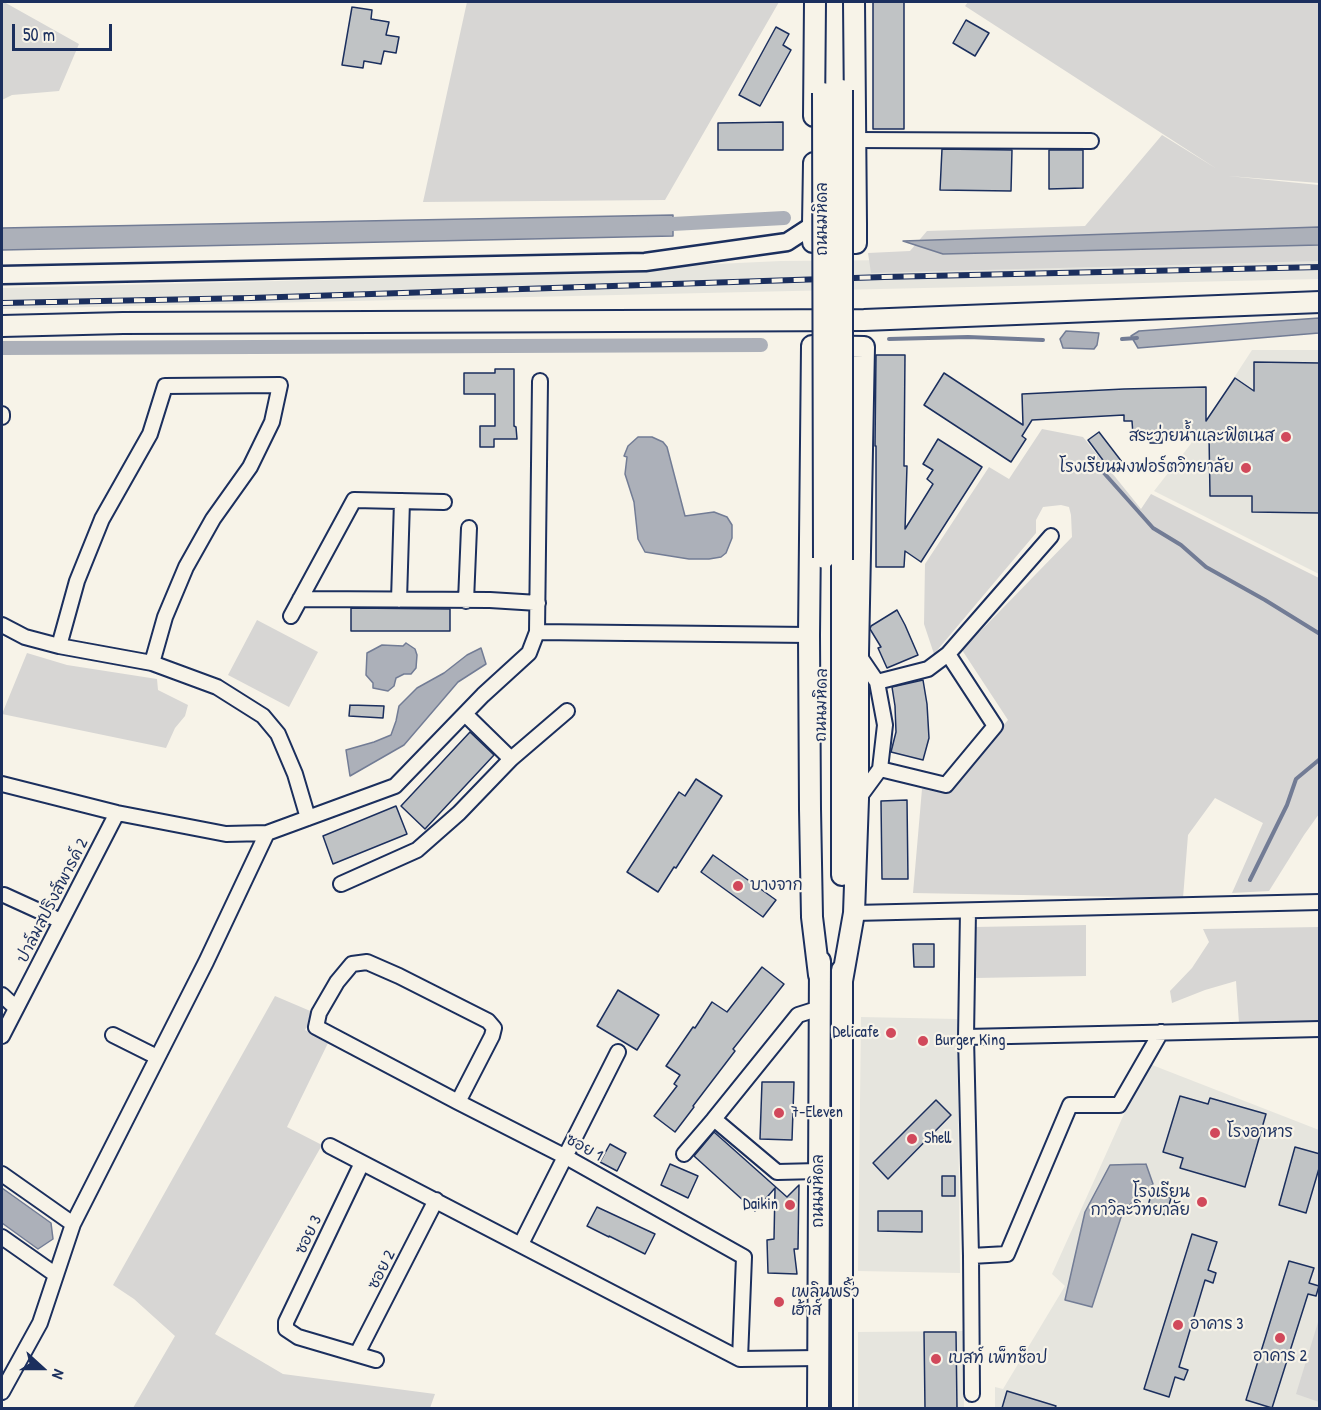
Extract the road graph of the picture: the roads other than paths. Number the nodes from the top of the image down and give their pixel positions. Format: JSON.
{"nodes":[{"id":1,"x":815,"y":2,"type":"edge"},
{"id":2,"x":824,"y":2,"type":"edge"},
{"id":3,"x":843,"y":2,"type":"edge"},
{"id":4,"x":854,"y":2,"type":"edge"},
{"id":5,"x":833,"y":91,"type":"junction"},
{"id":6,"x":855,"y":140,"type":"junction"},
{"id":7,"x":1091,"y":141,"type":"dead end"},
{"id":8,"x":813,"y":234,"type":"junction"},
{"id":9,"x":2,"y":275,"type":"edge"},
{"id":10,"x":1320,"y":302,"type":"edge"},
{"id":11,"x":864,"y":320,"type":"junction"},
{"id":12,"x":811,"y":321,"type":"junction"},
{"id":13,"x":2,"y":326,"type":"edge"},
{"id":14,"x":812,"y":346,"type":"junction"},
{"id":15,"x":864,"y":347,"type":"junction"},
{"id":16,"x":540,"y":381,"type":"dead end"},
{"id":17,"x":402,"y":501,"type":"junction"},
{"id":18,"x":444,"y":502,"type":"dead end"},
{"id":19,"x":469,"y":528,"type":"dead end"},
{"id":20,"x":1051,"y":536,"type":"dead end"},
{"id":21,"x":833,"y":559,"type":"junction"},
{"id":22,"x":300,"y":599,"type":"junction"},
{"id":23,"x":399,"y":600,"type":"junction"},
{"id":24,"x":466,"y":600,"type":"junction"},
{"id":25,"x":538,"y":603,"type":"junction"},
{"id":26,"x":291,"y":616,"type":"dead end"},
{"id":27,"x":2,"y":625,"type":"edge"},
{"id":28,"x":537,"y":632,"type":"junction"},
{"id":29,"x":809,"y":635,"type":"junction"},
{"id":30,"x":59,"y":646,"type":"junction"},
{"id":31,"x":858,"y":654,"type":"junction"},
{"id":32,"x":948,"y":654,"type":"junction"},
{"id":33,"x":152,"y":663,"type":"junction"},
{"id":34,"x":877,"y":682,"type":"junction"},
{"id":35,"x":567,"y":711,"type":"dead end"},
{"id":36,"x":465,"y":714,"type":"junction"},
{"id":37,"x":511,"y":759,"type":"junction"},
{"id":38,"x":879,"y":769,"type":"junction"},
{"id":39,"x":2,"y":783,"type":"edge"},
{"id":40,"x":858,"y":800,"type":"junction"},
{"id":41,"x":117,"y":813,"type":"junction"},
{"id":42,"x":308,"y":818,"type":"junction"},
{"id":43,"x":267,"y":832,"type":"junction"},
{"id":44,"x":341,"y":884,"type":"dead end"},
{"id":45,"x":4,"y":895,"type":"dead end"},
{"id":46,"x":1320,"y":902,"type":"edge"},
{"id":47,"x":968,"y":911,"type":"junction"},
{"id":48,"x":854,"y":913,"type":"junction"},
{"id":49,"x":61,"y":921,"type":"junction"},
{"id":50,"x":819,"y":975,"type":"junction"},
{"id":51,"x":842,"y":981,"type":"junction"},
{"id":52,"x":2,"y":995,"type":"edge"},
{"id":53,"x":16,"y":1008,"type":"junction"},
{"id":54,"x":820,"y":1008,"type":"junction"},
{"id":55,"x":1320,"y":1029,"type":"edge"},
{"id":56,"x":1161,"y":1032,"type":"junction"},
{"id":57,"x":113,"y":1035,"type":"dead end"},
{"id":58,"x":2,"y":1036,"type":"edge"},
{"id":59,"x":966,"y":1037,"type":"junction"},
{"id":60,"x":618,"y":1052,"type":"dead end"},
{"id":61,"x":157,"y":1057,"type":"junction"},
{"id":62,"x":458,"y":1102,"type":"junction"},
{"id":63,"x":714,"y":1119,"type":"junction"},
{"id":64,"x":330,"y":1146,"type":"dead end"},
{"id":65,"x":684,"y":1154,"type":"dead end"},
{"id":66,"x":566,"y":1156,"type":"junction"},
{"id":67,"x":362,"y":1163,"type":"junction"},
{"id":68,"x":819,"y":1171,"type":"junction"},
{"id":69,"x":2,"y":1174,"type":"edge"},
{"id":70,"x":436,"y":1200,"type":"junction"},
{"id":71,"x":73,"y":1224,"type":"junction"},
{"id":72,"x":2,"y":1237,"type":"edge"},
{"id":73,"x":521,"y":1244,"type":"junction"},
{"id":74,"x":971,"y":1256,"type":"junction"},
{"id":75,"x":56,"y":1275,"type":"junction"},
{"id":76,"x":357,"y":1354,"type":"junction"},
{"id":77,"x":818,"y":1358,"type":"junction"},
{"id":78,"x":740,"y":1359,"type":"junction"},
{"id":79,"x":375,"y":1360,"type":"dead end"},
{"id":80,"x":2,"y":1392,"type":"edge"},
{"id":81,"x":972,"y":1394,"type":"dead end"},
{"id":82,"x":818,"y":1408,"type":"edge"},
{"id":83,"x":842,"y":1408,"type":"edge"}],
"edges":[{"from":1,"to":8,"type":"main road"},
{"from":2,"to":5,"type":"main road","name":"ถนนมหิดล"},
{"from":3,"to":5,"type":"main road","name":"ถนนมหิดล"},
{"from":4,"to":6,"type":"main road"},
{"from":5,"to":21,"type":"main road","name":"ถนนมหิดล","bridge":true},
{"from":6,"to":7,"type":"street"},
{"from":6,"to":8,"type":"main road"},
{"from":8,"to":9,"type":"street"},
{"from":10,"to":11,"type":"main road"},
{"from":11,"to":12,"type":"main road"},
{"from":11,"to":15,"type":"main road"},
{"from":12,"to":13,"type":"main road"},
{"from":12,"to":14,"type":"main road"},
{"from":14,"to":15,"type":"main road"},
{"from":14,"to":29,"type":"main road"},
{"from":15,"to":31,"type":"main road"},
{"from":16,"to":25,"type":"street"},
{"from":17,"to":18,"type":"street"},
{"from":17,"to":22,"type":"street"},
{"from":17,"to":23,"type":"street"},
{"from":19,"to":24,"type":"street"},
{"from":20,"to":32,"type":"street"},
{"from":21,"to":50,"type":"main road","name":"ถนนมหิดล"},
{"from":21,"to":51,"type":"main road","name":"ถนนมหิดล"},
{"from":22,"to":23,"type":"street"},
{"from":22,"to":26,"type":"street"},
{"from":23,"to":24,"type":"street"},
{"from":24,"to":25,"type":"street"},
{"from":25,"to":28,"type":"street"},
{"from":27,"to":30,"type":"street"},
{"from":28,"to":29,"type":"street"},
{"from":28,"to":36,"type":"street"},
{"from":29,"to":50,"type":"main road"},
{"from":30,"to":33,"type":"street"},
{"from":30,"to":33,"type":"street"},
{"from":31,"to":34,"type":"street"},
{"from":31,"to":40,"type":"main road"},
{"from":32,"to":34,"type":"street"},
{"from":32,"to":38,"type":"street"},
{"from":33,"to":42,"type":"street"},
{"from":34,"to":38,"type":"street"},
{"from":35,"to":37,"type":"street"},
{"from":36,"to":37,"type":"street"},
{"from":36,"to":42,"type":"street"},
{"from":37,"to":44,"type":"street"},
{"from":38,"to":40,"type":"street"},
{"from":39,"to":41,"type":"street"},
{"from":40,"to":48,"type":"main road"},
{"from":41,"to":43,"type":"street"},
{"from":41,"to":49,"type":"street","name":"ปาล์มสปริงส์พารค์ 2"},
{"from":42,"to":43,"type":"street"},
{"from":43,"to":61,"type":"street"},
{"from":45,"to":49,"type":"street"},
{"from":46,"to":47,"type":"street"},
{"from":47,"to":48,"type":"street"},
{"from":47,"to":59,"type":"street"},
{"from":48,"to":51,"type":"main road"},
{"from":49,"to":53,"type":"street","name":"ปาล์มสปริงส์พารค์ 2"},
{"from":50,"to":54,"type":"main road","name":"ถนนมหิดล"},
{"from":51,"to":83,"type":"main road","name":"ถนนมหิดล"},
{"from":52,"to":53,"type":"street"},
{"from":53,"to":58,"type":"street","name":"ปาล์มสปริงส์พารค์ 2"},
{"from":54,"to":63,"type":"street"},
{"from":54,"to":68,"type":"main road","name":"ถนนมหิดล"},
{"from":55,"to":56,"type":"street"},
{"from":56,"to":59,"type":"street"},
{"from":56,"to":74,"type":"street"},
{"from":57,"to":61,"type":"street"},
{"from":59,"to":74,"type":"street"},
{"from":60,"to":66,"type":"street"},
{"from":61,"to":71,"type":"street"},
{"from":62,"to":62,"type":"street","name":"ซอย 1"},
{"from":62,"to":66,"type":"street","name":"ซอย 1"},
{"from":63,"to":65,"type":"street"},
{"from":63,"to":68,"type":"street"},
{"from":64,"to":67,"type":"street"},
{"from":66,"to":73,"type":"street"},
{"from":66,"to":78,"type":"street","name":"ซอย 1"},
{"from":67,"to":70,"type":"street"},
{"from":67,"to":76,"type":"street","name":"ซอย 3"},
{"from":68,"to":77,"type":"main road","name":"ถนนมหิดล"},
{"from":69,"to":71,"type":"street"},
{"from":70,"to":73,"type":"street"},
{"from":70,"to":76,"type":"street","name":"ซอย 2"},
{"from":71,"to":75,"type":"street"},
{"from":72,"to":75,"type":"street"},
{"from":73,"to":78,"type":"street"},
{"from":74,"to":81,"type":"street"},
{"from":75,"to":80,"type":"street"},
{"from":76,"to":79,"type":"street"},
{"from":77,"to":78,"type":"street"},
{"from":77,"to":82,"type":"main road","name":"ถนนมหิดล"}]}
